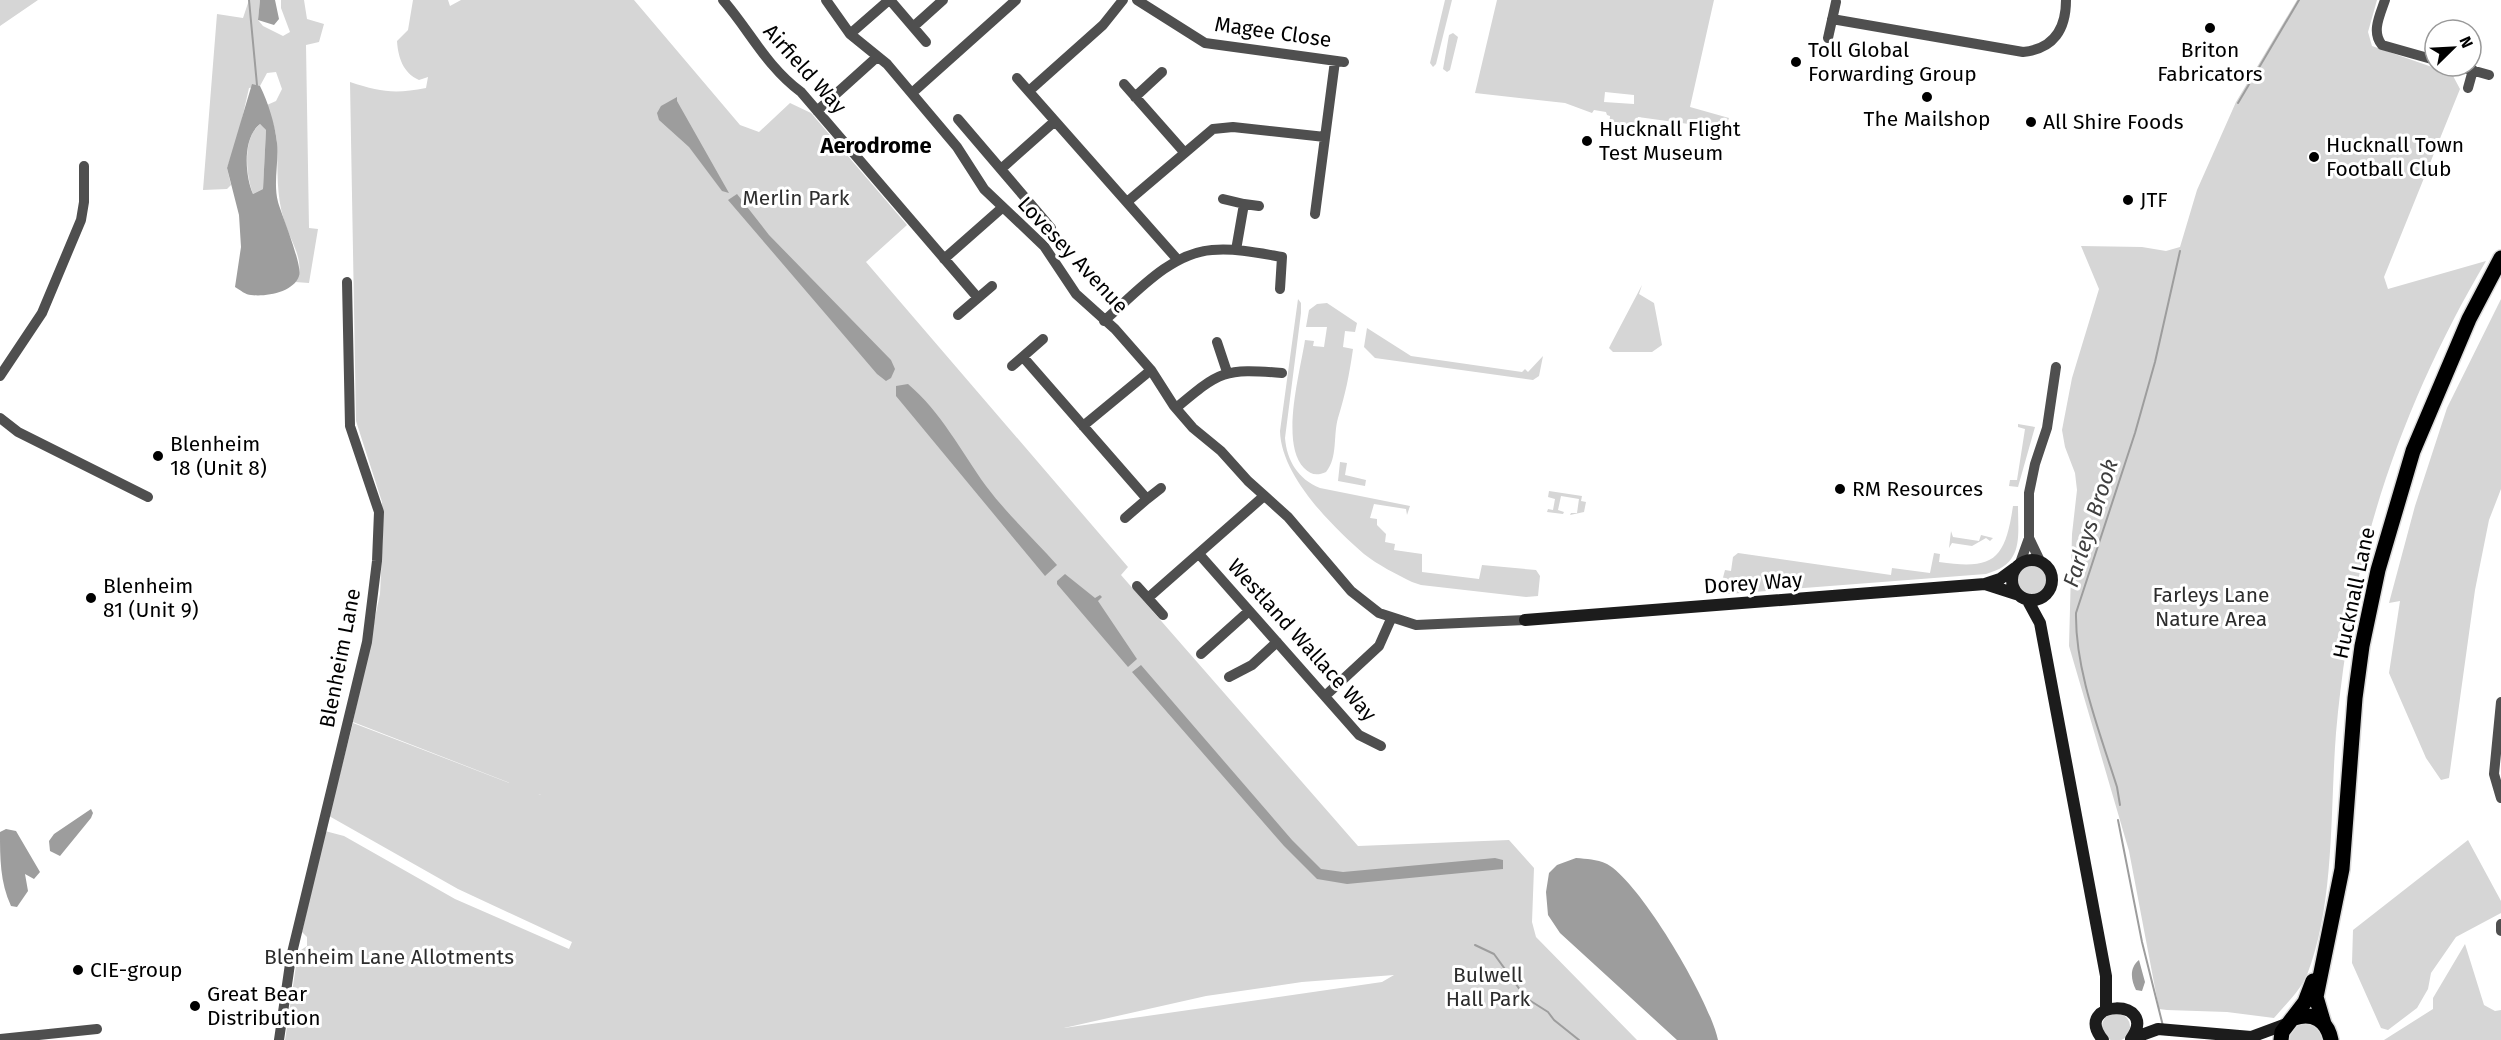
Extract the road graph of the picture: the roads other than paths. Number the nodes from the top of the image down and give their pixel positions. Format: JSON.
{"nodes":[{"id":1,"x":723,"y":0,"type":"edge"},
{"id":2,"x":826,"y":0,"type":"edge"},
{"id":3,"x":890,"y":0,"type":"edge"},
{"id":4,"x":943,"y":0,"type":"edge"},
{"id":5,"x":1016,"y":0,"type":"edge"},
{"id":6,"x":1123,"y":0,"type":"edge"},
{"id":7,"x":1137,"y":0,"type":"edge"},
{"id":8,"x":2066,"y":0,"type":"edge"},
{"id":9,"x":2385,"y":0,"type":"edge"},
{"id":10,"x":1836,"y":2,"type":"dead end"},
{"id":11,"x":1833,"y":19,"type":"junction"},
{"id":12,"x":913,"y":27,"type":"junction"},
{"id":13,"x":850,"y":34,"type":"junction"},
{"id":14,"x":1828,"y":38,"type":"dead end"},
{"id":15,"x":926,"y":42,"type":"dead end"},
{"id":16,"x":877,"y":57,"type":"junction"},
{"id":17,"x":2423,"y":57,"type":"edge"},
{"id":18,"x":1162,"y":72,"type":"dead end"},
{"id":19,"x":2483,"y":73,"type":"edge"},
{"id":20,"x":2489,"y":75,"type":"dead end"},
{"id":21,"x":1017,"y":78,"type":"dead end"},
{"id":22,"x":2471,"y":78,"type":"edge"},
{"id":23,"x":1124,"y":84,"type":"dead end"},
{"id":24,"x":2468,"y":88,"type":"dead end"},
{"id":25,"x":1029,"y":91,"type":"junction"},
{"id":26,"x":912,"y":93,"type":"junction"},
{"id":27,"x":1135,"y":97,"type":"junction"},
{"id":28,"x":817,"y":111,"type":"junction"},
{"id":29,"x":958,"y":119,"type":"dead end"},
{"id":30,"x":1055,"y":121,"type":"junction"},
{"id":31,"x":1325,"y":137,"type":"junction"},
{"id":32,"x":1184,"y":152,"type":"junction"},
{"id":33,"x":84,"y":166,"type":"dead end"},
{"id":34,"x":1001,"y":169,"type":"junction"},
{"id":35,"x":1223,"y":200,"type":"dead end"},
{"id":36,"x":1127,"y":202,"type":"junction"},
{"id":37,"x":1244,"y":204,"type":"junction"},
{"id":38,"x":1259,"y":206,"type":"dead end"},
{"id":39,"x":1003,"y":207,"type":"junction"},
{"id":40,"x":1315,"y":214,"type":"dead end"},
{"id":41,"x":1051,"y":228,"type":"dead end"},
{"id":42,"x":1236,"y":250,"type":"junction"},
{"id":43,"x":2501,"y":258,"type":"edge"},
{"id":44,"x":944,"y":259,"type":"junction"},
{"id":45,"x":1178,"y":259,"type":"junction"},
{"id":46,"x":347,"y":282,"type":"dead end"},
{"id":47,"x":992,"y":286,"type":"dead end"},
{"id":48,"x":1280,"y":290,"type":"dead end"},
{"id":49,"x":978,"y":298,"type":"junction"},
{"id":50,"x":958,"y":315,"type":"dead end"},
{"id":51,"x":1104,"y":321,"type":"junction"},
{"id":52,"x":1043,"y":339,"type":"dead end"},
{"id":53,"x":1217,"y":342,"type":"dead end"},
{"id":54,"x":1023,"y":357,"type":"junction"},
{"id":55,"x":1012,"y":366,"type":"dead end"},
{"id":56,"x":2056,"y":367,"type":"dead end"},
{"id":57,"x":1150,"y":370,"type":"junction"},
{"id":58,"x":1227,"y":372,"type":"junction"},
{"id":59,"x":1282,"y":373,"type":"dead end"},
{"id":60,"x":0,"y":376,"type":"edge"},
{"id":61,"x":1176,"y":408,"type":"junction"},
{"id":62,"x":0,"y":418,"type":"edge"},
{"id":63,"x":1083,"y":426,"type":"junction"},
{"id":64,"x":1161,"y":488,"type":"dead end"},
{"id":65,"x":1264,"y":496,"type":"junction"},
{"id":66,"x":148,"y":497,"type":"dead end"},
{"id":67,"x":1148,"y":499,"type":"junction"},
{"id":68,"x":1125,"y":518,"type":"dead end"},
{"id":69,"x":2029,"y":538,"type":"junction"},
{"id":70,"x":1199,"y":554,"type":"junction"},
{"id":71,"x":2040,"y":561,"type":"junction"},
{"id":72,"x":2018,"y":566,"type":"junction"},
{"id":73,"x":1985,"y":584,"type":"junction"},
{"id":74,"x":1137,"y":586,"type":"dead end"},
{"id":75,"x":2050,"y":589,"type":"junction"},
{"id":76,"x":2016,"y":594,"type":"junction"},
{"id":77,"x":1148,"y":598,"type":"junction"},
{"id":78,"x":2028,"y":600,"type":"junction"},
{"id":79,"x":1250,"y":611,"type":"junction"},
{"id":80,"x":1163,"y":615,"type":"dead end"},
{"id":81,"x":1391,"y":619,"type":"junction"},
{"id":82,"x":1525,"y":620,"type":"joint"},
{"id":83,"x":2040,"y":623,"type":"junction"},
{"id":84,"x":1277,"y":642,"type":"junction"},
{"id":85,"x":1201,"y":654,"type":"dead end"},
{"id":86,"x":1229,"y":677,"type":"dead end"},
{"id":87,"x":1325,"y":696,"type":"junction"},
{"id":88,"x":2501,"y":702,"type":"edge"},
{"id":89,"x":1381,"y":746,"type":"dead end"},
{"id":90,"x":2501,"y":798,"type":"edge"},
{"id":91,"x":2501,"y":924,"type":"edge"},
{"id":92,"x":2501,"y":931,"type":"edge"},
{"id":93,"x":2323,"y":956,"type":"junction"},
{"id":94,"x":2106,"y":976,"type":"junction"},
{"id":95,"x":2122,"y":1007,"type":"junction"},
{"id":96,"x":2106,"y":1010,"type":"junction"},
{"id":97,"x":2134,"y":1017,"type":"junction"},
{"id":98,"x":2290,"y":1021,"type":"junction"},
{"id":99,"x":2324,"y":1024,"type":"junction"},
{"id":100,"x":96,"y":1029,"type":"dead end"},
{"id":101,"x":2158,"y":1029,"type":"junction"},
{"id":102,"x":80,"y":1036,"type":"edge"},
{"id":103,"x":2254,"y":1038,"type":"edge"},
{"id":104,"x":0,"y":1039,"type":"edge"},
{"id":105,"x":2131,"y":1039,"type":"edge"},
{"id":106,"x":279,"y":1040,"type":"edge"},
{"id":107,"x":2103,"y":1040,"type":"edge"},
{"id":108,"x":2281,"y":1040,"type":"edge"},
{"id":109,"x":2331,"y":1040,"type":"edge"}],
"edges":[{"from":1,"to":28,"type":"street","name":"Airfield Way"},
{"from":2,"to":13,"type":"street","name":"Lovesey Avenue"},
{"from":3,"to":12,"type":"street"},
{"from":3,"to":13,"type":"street"},
{"from":4,"to":12,"type":"street"},
{"from":5,"to":26,"type":"street"},
{"from":6,"to":25,"type":"street"},
{"from":7,"to":31,"type":"street","name":"Magee Close"},
{"from":8,"to":11,"type":"street"},
{"from":9,"to":17,"type":"street"},
{"from":10,"to":11,"type":"street"},
{"from":11,"to":14,"type":"street"},
{"from":12,"to":15,"type":"street"},
{"from":13,"to":16,"type":"street","name":"Lovesey Avenue"},
{"from":16,"to":26,"type":"street","name":"Lovesey Avenue"},
{"from":16,"to":28,"type":"street"},
{"from":18,"to":27,"type":"street"},
{"from":19,"to":20,"type":"street"},
{"from":21,"to":25,"type":"street"},
{"from":22,"to":24,"type":"street"},
{"from":23,"to":27,"type":"street"},
{"from":25,"to":30,"type":"street"},
{"from":26,"to":39,"type":"street","name":"Lovesey Avenue"},
{"from":27,"to":32,"type":"street"},
{"from":28,"to":44,"type":"street","name":"Airfield Way"},
{"from":29,"to":34,"type":"street"},
{"from":30,"to":34,"type":"street"},
{"from":30,"to":36,"type":"street"},
{"from":31,"to":32,"type":"street"},
{"from":31,"to":40,"type":"street"},
{"from":32,"to":36,"type":"street"},
{"from":33,"to":60,"type":"street"},
{"from":34,"to":41,"type":"street"},
{"from":35,"to":37,"type":"street"},
{"from":36,"to":45,"type":"street"},
{"from":37,"to":38,"type":"street"},
{"from":37,"to":42,"type":"street"},
{"from":39,"to":44,"type":"street"},
{"from":39,"to":51,"type":"street","name":"Lovesey Avenue"},
{"from":42,"to":45,"type":"street"},
{"from":42,"to":48,"type":"street"},
{"from":43,"to":93,"type":"main road","name":"Hucknall Lane"},
{"from":44,"to":49,"type":"street","name":"Airfield Way"},
{"from":45,"to":51,"type":"street"},
{"from":46,"to":106,"type":"street","name":"Blenheim Lane"},
{"from":47,"to":49,"type":"street"},
{"from":49,"to":50,"type":"street"},
{"from":51,"to":57,"type":"street","name":"Lovesey Avenue"},
{"from":52,"to":54,"type":"street"},
{"from":53,"to":58,"type":"street"},
{"from":54,"to":55,"type":"street"},
{"from":54,"to":63,"type":"street"},
{"from":56,"to":69,"type":"street"},
{"from":57,"to":61,"type":"street","name":"Lovesey Avenue"},
{"from":57,"to":63,"type":"street"},
{"from":58,"to":59,"type":"street"},
{"from":58,"to":61,"type":"street"},
{"from":61,"to":65,"type":"street","name":"Lovesey Avenue"},
{"from":62,"to":66,"type":"street"},
{"from":63,"to":67,"type":"street"},
{"from":64,"to":67,"type":"street"},
{"from":65,"to":70,"type":"street"},
{"from":65,"to":81,"type":"street","name":"Lovesey Avenue"},
{"from":67,"to":68,"type":"street"},
{"from":69,"to":71,"type":"street"},
{"from":69,"to":72,"type":"street"},
{"from":70,"to":77,"type":"street"},
{"from":70,"to":79,"type":"street","name":"Westland Wallace Way"},
{"from":71,"to":72,"type":"street"},
{"from":71,"to":75,"type":"street"},
{"from":72,"to":73,"type":"street","name":"Dorey Way"},
{"from":72,"to":76,"type":"street"},
{"from":73,"to":76,"type":"street","name":"Dorey Way"},
{"from":73,"to":82,"type":"street","name":"Dorey Way"},
{"from":74,"to":77,"type":"street"},
{"from":75,"to":78,"type":"street"},
{"from":75,"to":83,"type":"street"},
{"from":76,"to":78,"type":"street"},
{"from":77,"to":80,"type":"street"},
{"from":78,"to":83,"type":"street"},
{"from":79,"to":84,"type":"street","name":"Westland Wallace Way"},
{"from":79,"to":85,"type":"street"},
{"from":81,"to":82,"type":"street"},
{"from":81,"to":87,"type":"street"},
{"from":83,"to":94,"type":"street"},
{"from":84,"to":86,"type":"street"},
{"from":84,"to":87,"type":"street","name":"Westland Wallace Way"},
{"from":87,"to":89,"type":"street","name":"Westland Wallace Way"},
{"from":88,"to":90,"type":"street"},
{"from":91,"to":92,"type":"street"},
{"from":93,"to":98,"type":"main road","name":"Hucknall Lane"},
{"from":93,"to":99,"type":"main road","name":"Hucknall Lane"},
{"from":94,"to":95,"type":"street"},
{"from":94,"to":96,"type":"street"},
{"from":95,"to":96,"type":"street"},
{"from":95,"to":97,"type":"street"},
{"from":96,"to":107,"type":"street"},
{"from":97,"to":101,"type":"street"},
{"from":97,"to":105,"type":"street"},
{"from":98,"to":99,"type":"main road"},
{"from":98,"to":103,"type":"street"},
{"from":98,"to":108,"type":"main road","name":"Hucknall Lane"},
{"from":99,"to":109,"type":"main road","name":"Hucknall Lane"},
{"from":100,"to":102,"type":"street"},
{"from":101,"to":103,"type":"street"},
{"from":101,"to":105,"type":"street"},
{"from":102,"to":104,"type":"street"}]}
